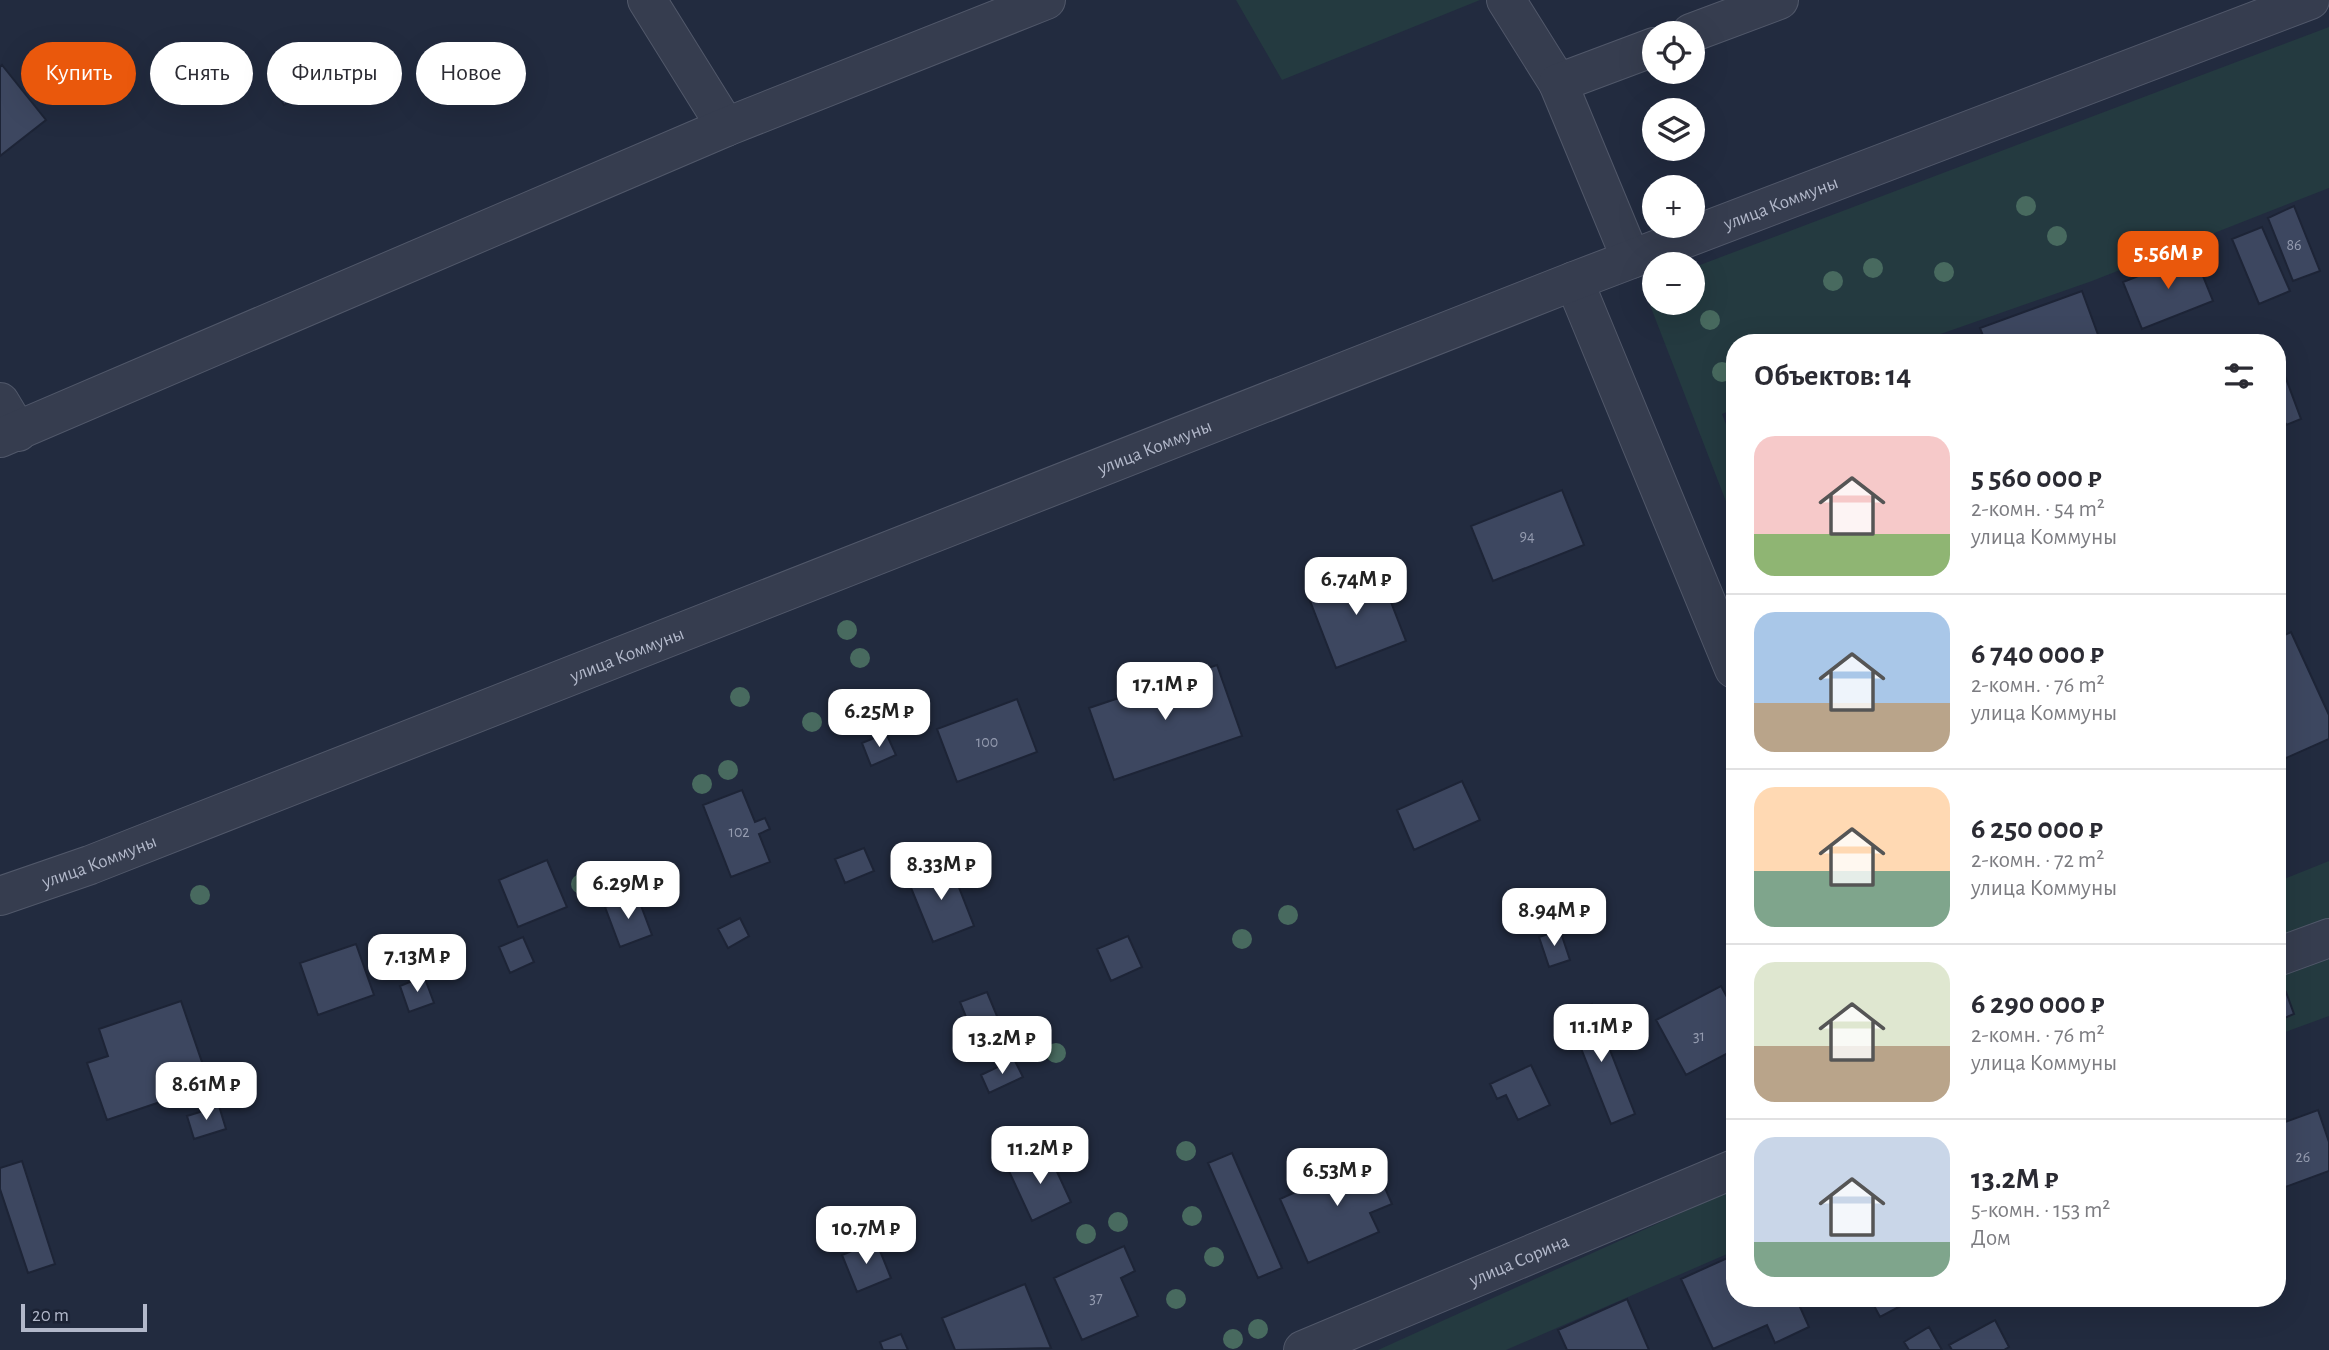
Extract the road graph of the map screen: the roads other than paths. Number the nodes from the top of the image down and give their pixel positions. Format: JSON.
{"nodes":[{"id":1,"x":647,"y":0,"type":"edge"},
{"id":2,"x":1046,"y":0,"type":"edge"},
{"id":3,"x":1506,"y":0,"type":"edge"},
{"id":4,"x":1779,"y":0,"type":"edge"},
{"id":5,"x":2310,"y":0,"type":"edge"},
{"id":6,"x":1705,"y":28,"type":"edge"},
{"id":7,"x":1642,"y":52,"type":"edge"},
{"id":8,"x":1558,"y":83,"type":"junction"},
{"id":9,"x":726,"y":127,"type":"junction"},
{"id":10,"x":1631,"y":259,"type":"junction"},
{"id":11,"x":1574,"y":281,"type":"junction"},
{"id":12,"x":6,"y":424,"type":"edge"},
{"id":13,"x":1726,"y":650,"type":"edge"},
{"id":14,"x":0,"y":896,"type":"edge"},
{"id":15,"x":2329,"y":938,"type":"edge"},
{"id":16,"x":2286,"y":954,"type":"edge"},
{"id":17,"x":1726,"y":1172,"type":"edge"},
{"id":18,"x":1303,"y":1350,"type":"edge"}],
"edges":[{"from":1,"to":9,"type":"street"},
{"from":2,"to":9,"type":"street"},
{"from":3,"to":8,"type":"street"},
{"from":4,"to":6,"type":"street"},
{"from":5,"to":10,"type":"street","name":"улица Коммуны"},
{"from":7,"to":8,"type":"street"},
{"from":8,"to":10,"type":"street"},
{"from":9,"to":12,"type":"street"},
{"from":10,"to":11,"type":"street","name":"улица Коммуны"},
{"from":11,"to":13,"type":"street"},
{"from":11,"to":14,"type":"street","name":"улица Коммуны"},
{"from":15,"to":16,"type":"street"},
{"from":17,"to":18,"type":"street","name":"улица Сорина"}]}
